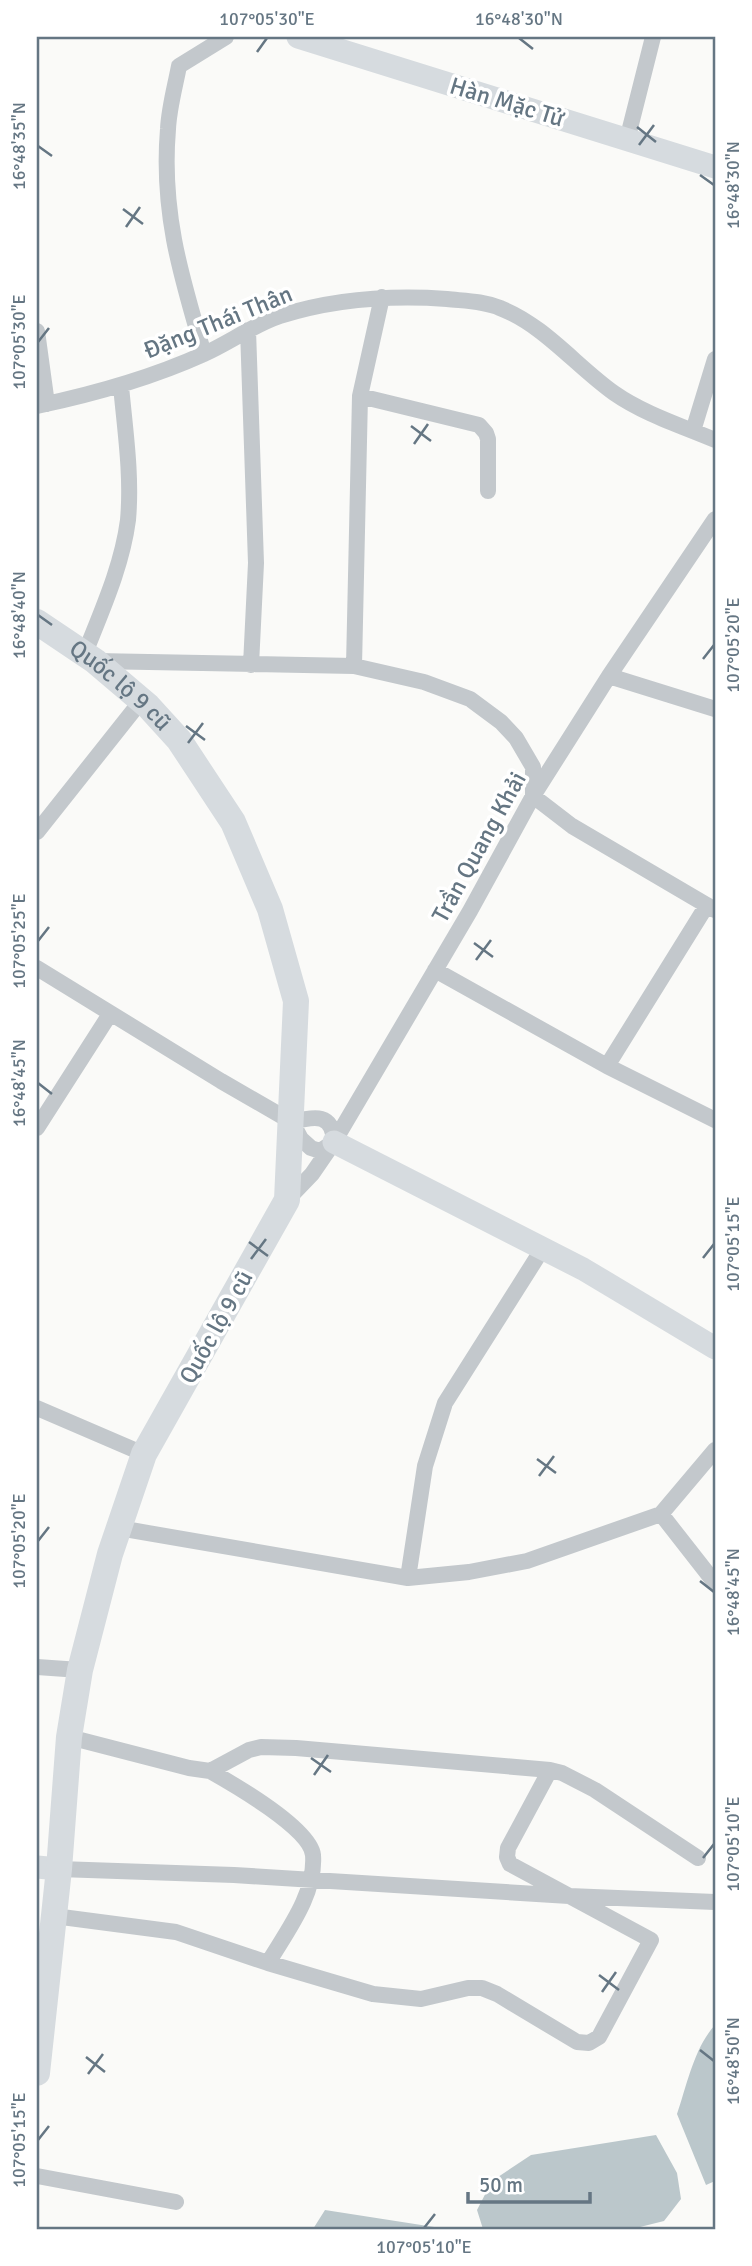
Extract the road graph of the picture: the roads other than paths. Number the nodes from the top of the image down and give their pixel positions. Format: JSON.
{"nodes":[{"id":1,"x":226,"y":37,"type":"edge"},
{"id":2,"x":298,"y":37,"type":"edge"},
{"id":3,"x":653,"y":37,"type":"edge"},
{"id":4,"x":627,"y":140,"type":"junction"},
{"id":5,"x":715,"y":167,"type":"edge"},
{"id":6,"x":382,"y":297,"type":"junction"},
{"id":7,"x":248,"y":330,"type":"junction"},
{"id":8,"x":37,"y":331,"type":"edge"},
{"id":9,"x":204,"y":354,"type":"junction"},
{"id":10,"x":715,"y":359,"type":"edge"},
{"id":11,"x":121,"y":386,"type":"junction"},
{"id":12,"x":359,"y":396,"type":"junction"},
{"id":13,"x":42,"y":405,"type":"edge"},
{"id":14,"x":693,"y":430,"type":"junction"},
{"id":15,"x":715,"y":440,"type":"edge"},
{"id":16,"x":488,"y":491,"type":"dead end"},
{"id":17,"x":715,"y":519,"type":"edge"},
{"id":18,"x":37,"y":622,"type":"edge"},
{"id":19,"x":90,"y":657,"type":"junction"},
{"id":20,"x":251,"y":665,"type":"junction"},
{"id":21,"x":354,"y":666,"type":"junction"},
{"id":22,"x":609,"y":676,"type":"junction"},
{"id":23,"x":141,"y":701,"type":"junction"},
{"id":24,"x":715,"y":709,"type":"edge"},
{"id":25,"x":533,"y":796,"type":"junction"},
{"id":26,"x":37,"y":832,"type":"edge"},
{"id":27,"x":711,"y":907,"type":"edge"},
{"id":28,"x":37,"y":968,"type":"edge"},
{"id":29,"x":435,"y":970,"type":"junction"},
{"id":30,"x":110,"y":1014,"type":"junction"},
{"id":31,"x":607,"y":1066,"type":"junction"},
{"id":32,"x":715,"y":1120,"type":"edge"},
{"id":33,"x":292,"y":1122,"type":"junction"},
{"id":34,"x":38,"y":1125,"type":"edge"},
{"id":35,"x":334,"y":1142,"type":"junction"},
{"id":36,"x":287,"y":1200,"type":"junction"},
{"id":37,"x":543,"y":1248,"type":"junction"},
{"id":38,"x":715,"y":1348,"type":"edge"},
{"id":39,"x":37,"y":1408,"type":"edge"},
{"id":40,"x":715,"y":1450,"type":"edge"},
{"id":41,"x":144,"y":1454,"type":"junction"},
{"id":42,"x":661,"y":1514,"type":"junction"},
{"id":43,"x":119,"y":1528,"type":"junction"},
{"id":44,"x":408,"y":1577,"type":"junction"},
{"id":45,"x":715,"y":1583,"type":"edge"},
{"id":46,"x":37,"y":1667,"type":"edge"},
{"id":47,"x":80,"y":1670,"type":"junction"},
{"id":48,"x":69,"y":1737,"type":"junction"},
{"id":49,"x":550,"y":1770,"type":"junction"},
{"id":50,"x":210,"y":1771,"type":"junction"},
{"id":51,"x":698,"y":1858,"type":"dead end"},
{"id":52,"x":48,"y":1868,"type":"edge"},
{"id":53,"x":310,"y":1880,"type":"junction"},
{"id":54,"x":569,"y":1896,"type":"junction"},
{"id":55,"x":715,"y":1902,"type":"edge"},
{"id":56,"x":54,"y":1916,"type":"junction"},
{"id":57,"x":268,"y":1963,"type":"junction"},
{"id":58,"x":37,"y":2073,"type":"edge"},
{"id":59,"x":37,"y":2176,"type":"edge"},
{"id":60,"x":176,"y":2202,"type":"dead end"}],
"edges":[{"from":1,"to":9,"type":"street"},
{"from":2,"to":4,"type":"street","name":"Hàn Mặc Tử"},
{"from":3,"to":4,"type":"street"},
{"from":4,"to":5,"type":"street","name":"Hàn Mặc Tử"},
{"from":6,"to":7,"type":"street","name":"Đặng Thái Thân"},
{"from":6,"to":12,"type":"street"},
{"from":6,"to":14,"type":"street","name":"Đặng Thái Thân"},
{"from":7,"to":9,"type":"street","name":"Đặng Thái Thân"},
{"from":7,"to":20,"type":"street"},
{"from":8,"to":13,"type":"street"},
{"from":9,"to":11,"type":"street","name":"Đặng Thái Thân"},
{"from":10,"to":14,"type":"street"},
{"from":11,"to":13,"type":"street","name":"Đặng Thái Thân"},
{"from":11,"to":19,"type":"street"},
{"from":12,"to":16,"type":"street"},
{"from":12,"to":21,"type":"street"},
{"from":14,"to":15,"type":"street","name":"Đặng Thái Thân"},
{"from":17,"to":22,"type":"street","name":"Trần Quang Khải"},
{"from":18,"to":19,"type":"main road","name":"Quốc lộ 9 cũ"},
{"from":19,"to":20,"type":"street"},
{"from":19,"to":23,"type":"main road","name":"Quốc lộ 9 cũ"},
{"from":20,"to":21,"type":"street"},
{"from":21,"to":25,"type":"street"},
{"from":22,"to":24,"type":"street"},
{"from":22,"to":25,"type":"street","name":"Trần Quang Khải"},
{"from":23,"to":26,"type":"street"},
{"from":23,"to":33,"type":"main road","name":"Quốc lộ 9 cũ"},
{"from":25,"to":27,"type":"street"},
{"from":25,"to":29,"type":"street","name":"Trần Quang Khải"},
{"from":27,"to":31,"type":"street"},
{"from":28,"to":30,"type":"street"},
{"from":29,"to":31,"type":"street"},
{"from":29,"to":35,"type":"street","name":"Trần Quang Khải"},
{"from":30,"to":33,"type":"street"},
{"from":30,"to":34,"type":"street"},
{"from":31,"to":32,"type":"street"},
{"from":33,"to":35,"type":"street"},
{"from":33,"to":35,"type":"street"},
{"from":33,"to":36,"type":"main road","name":"Quốc lộ 9 cũ"},
{"from":35,"to":36,"type":"street","name":"Trần Quang Khải"},
{"from":35,"to":37,"type":"street"},
{"from":36,"to":41,"type":"main road","name":"Quốc lộ 9 cũ"},
{"from":37,"to":38,"type":"street"},
{"from":37,"to":44,"type":"street"},
{"from":39,"to":41,"type":"street"},
{"from":40,"to":42,"type":"street"},
{"from":41,"to":43,"type":"main road","name":"Quốc lộ 9 cũ"},
{"from":42,"to":44,"type":"street"},
{"from":42,"to":45,"type":"street"},
{"from":43,"to":44,"type":"street"},
{"from":43,"to":47,"type":"main road","name":"Quốc lộ 9 cũ"},
{"from":46,"to":47,"type":"street"},
{"from":47,"to":48,"type":"main road","name":"Quốc lộ 9 cũ"},
{"from":48,"to":50,"type":"street"},
{"from":48,"to":52,"type":"main road","name":"Quốc lộ 9 cũ"},
{"from":49,"to":50,"type":"street"},
{"from":49,"to":51,"type":"street"},
{"from":49,"to":54,"type":"street"},
{"from":50,"to":53,"type":"street"},
{"from":52,"to":53,"type":"street"},
{"from":52,"to":56,"type":"main road","name":"Quốc lộ 9 cũ"},
{"from":53,"to":54,"type":"street"},
{"from":53,"to":57,"type":"street"},
{"from":54,"to":55,"type":"street"},
{"from":54,"to":57,"type":"street"},
{"from":56,"to":57,"type":"street"},
{"from":56,"to":58,"type":"main road","name":"Quốc lộ 9 cũ"},
{"from":59,"to":60,"type":"street"}]}
